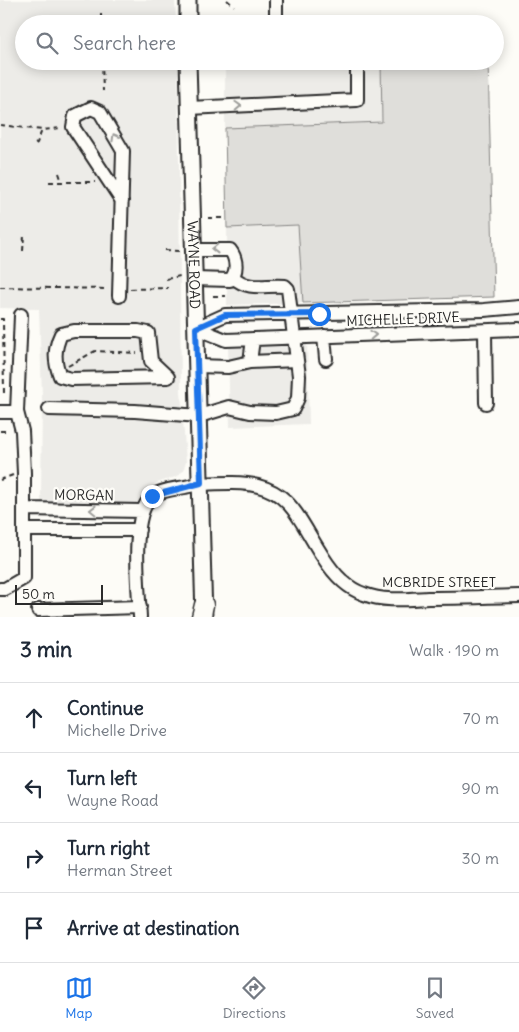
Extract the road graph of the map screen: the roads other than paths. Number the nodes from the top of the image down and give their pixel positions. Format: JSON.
{"nodes":[{"id":1,"x":188,"y":0,"type":"edge"},
{"id":2,"x":276,"y":0,"type":"edge"},
{"id":3,"x":188,"y":15,"type":"edge"},
{"id":4,"x":276,"y":15,"type":"edge"},
{"id":5,"x":188,"y":70,"type":"edge"},
{"id":6,"x":357,"y":70,"type":"edge"},
{"id":7,"x":189,"y":108,"type":"junction"},
{"id":8,"x":122,"y":201,"type":"junction"},
{"id":9,"x":186,"y":250,"type":"junction"},
{"id":10,"x":234,"y":277,"type":"junction"},
{"id":11,"x":187,"y":278,"type":"junction"},
{"id":12,"x":124,"y":293,"type":"road end"},
{"id":13,"x":519,"y":307,"type":"edge"},
{"id":14,"x":21,"y":315,"type":"dead end"},
{"id":15,"x":290,"y":315,"type":"junction"},
{"id":16,"x":196,"y":328,"type":"junction"},
{"id":17,"x":519,"y":330,"type":"edge"},
{"id":18,"x":485,"y":332,"type":"junction"},
{"id":19,"x":324,"y":336,"type":"junction"},
{"id":20,"x":294,"y":338,"type":"junction"},
{"id":21,"x":253,"y":339,"type":"junction"},
{"id":22,"x":326,"y":359,"type":"dead end"},
{"id":23,"x":297,"y":360,"type":"junction"},
{"id":24,"x":152,"y":362,"type":"junction"},
{"id":25,"x":250,"y":362,"type":"junction"},
{"id":26,"x":198,"y":366,"type":"junction"},
{"id":27,"x":140,"y":378,"type":"junction"},
{"id":28,"x":486,"y":403,"type":"dead end"},
{"id":29,"x":49,"y":409,"type":"dead end"},
{"id":30,"x":0,"y":412,"type":"edge"},
{"id":31,"x":17,"y":412,"type":"junction"},
{"id":32,"x":199,"y":416,"type":"junction"},
{"id":33,"x":201,"y":483,"type":"junction"},
{"id":34,"x":142,"y":511,"type":"junction"},
{"id":35,"x":25,"y":520,"type":"junction"},
{"id":36,"x":139,"y":530,"type":"junction"},
{"id":37,"x":0,"y":589,"type":"edge"},
{"id":38,"x":519,"y":596,"type":"edge"},
{"id":39,"x":38,"y":610,"type":"dead end"},
{"id":40,"x":140,"y":612,"type":"edge"},
{"id":41,"x":203,"y":613,"type":"edge"}],
"edges":[{"from":1,"to":3,"type":"main road"},
{"from":2,"to":4,"type":"street"},
{"from":5,"to":7,"type":"main road","name":"WAYNE ROAD"},
{"from":7,"to":6,"type":"street","one_way":true},
{"from":7,"to":9,"type":"main road","name":"WAYNE ROAD"},
{"from":8,"to":8,"type":"street","one_way":true},
{"from":8,"to":12,"type":"street"},
{"from":10,"to":9,"type":"street","one_way":true},
{"from":9,"to":11,"type":"main road","name":"WAYNE ROAD"},
{"from":10,"to":11,"type":"street"},
{"from":10,"to":15,"type":"street"},
{"from":11,"to":16,"type":"main road","name":"WAYNE ROAD"},
{"from":13,"to":15,"type":"street","name":"MICHELLE DRIVE"},
{"from":14,"to":31,"type":"street"},
{"from":15,"to":16,"type":"street","name":"MICHELLE DRIVE"},
{"from":15,"to":20,"type":"street"},
{"from":16,"to":21,"type":"street","name":"MICHELLE DRIVE"},
{"from":16,"to":26,"type":"main road","name":"WAYNE ROAD"},
{"from":17,"to":18,"type":"street","name":"MICHELLE DRIVE"},
{"from":19,"to":18,"type":"street","name":"MICHELLE DRIVE","one_way":true},
{"from":18,"to":28,"type":"street"},
{"from":19,"to":20,"type":"street","name":"MICHELLE DRIVE"},
{"from":19,"to":22,"type":"street"},
{"from":20,"to":21,"type":"street","name":"MICHELLE DRIVE"},
{"from":20,"to":23,"type":"street"},
{"from":21,"to":25,"type":"street"},
{"from":23,"to":25,"type":"street"},
{"from":23,"to":32,"type":"street"},
{"from":24,"to":27,"type":"street"},
{"from":24,"to":27,"type":"street"},
{"from":24,"to":27,"type":"street"},
{"from":25,"to":26,"type":"street"},
{"from":26,"to":32,"type":"main road","name":"WAYNE ROAD"},
{"from":29,"to":32,"type":"street"},
{"from":30,"to":31,"type":"street"},
{"from":31,"to":35,"type":"street"},
{"from":32,"to":33,"type":"main road","name":"WAYNE ROAD"},
{"from":33,"to":34,"type":"street","name":"MCBRIDE STREET"},
{"from":33,"to":38,"type":"street","name":"MCBRIDE STREET"},
{"from":33,"to":41,"type":"main road","name":"WAYNE ROAD"},
{"from":34,"to":35,"type":"street","name":"MORGAN","one_way":true},
{"from":34,"to":36,"type":"street"},
{"from":35,"to":36,"type":"street"},
{"from":35,"to":37,"type":"street"},
{"from":36,"to":40,"type":"street"},
{"from":39,"to":40,"type":"street"}]}
